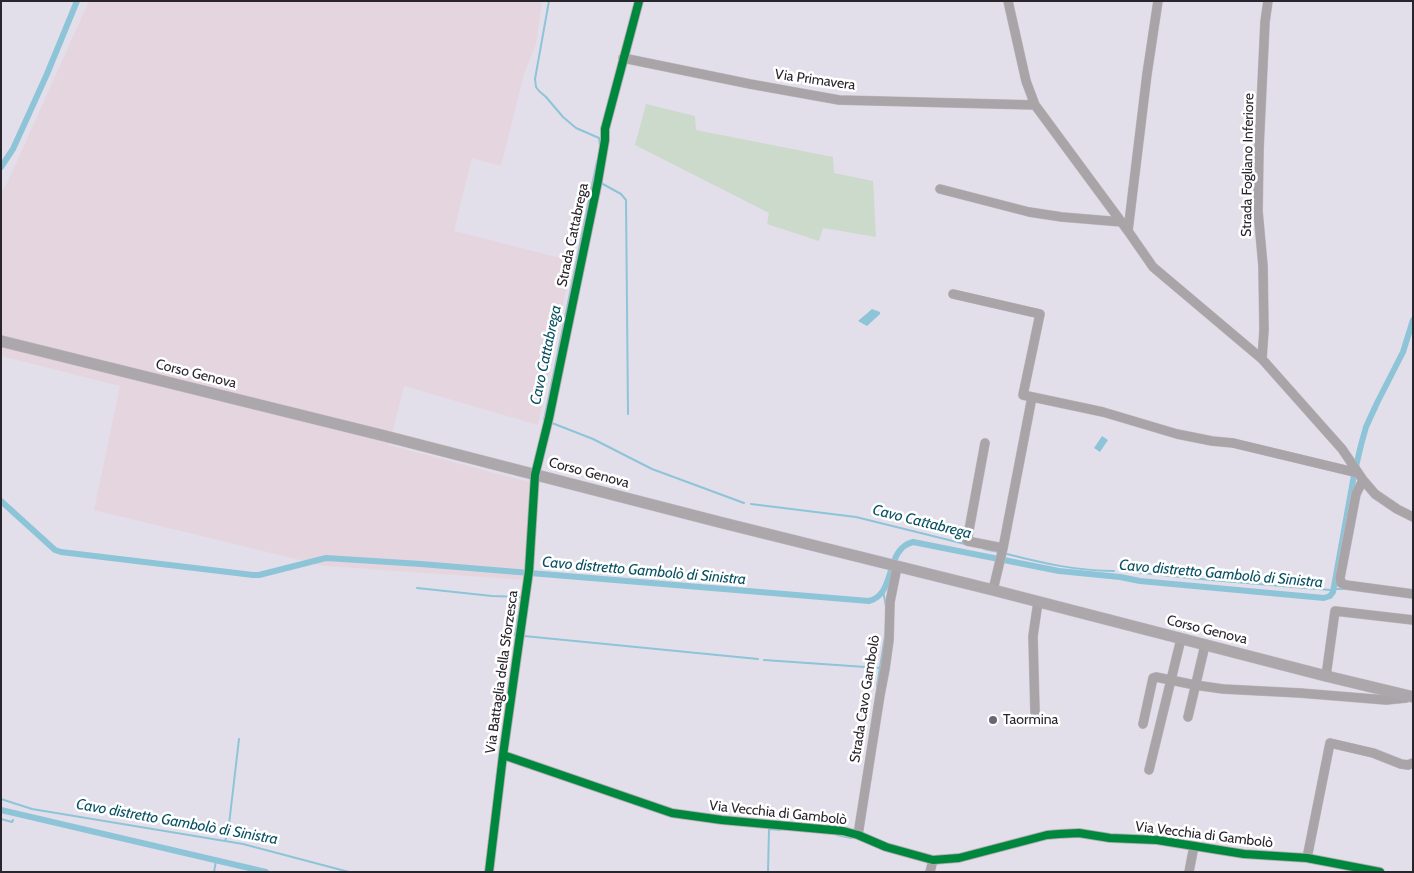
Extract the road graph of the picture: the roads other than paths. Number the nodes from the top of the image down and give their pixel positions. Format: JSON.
{"nodes":[{"id":1,"x":639,"y":1,"type":"edge"},
{"id":2,"x":1008,"y":1,"type":"edge"},
{"id":3,"x":1158,"y":1,"type":"edge"},
{"id":4,"x":1268,"y":1,"type":"edge"},
{"id":5,"x":623,"y":58,"type":"junction"},
{"id":6,"x":1035,"y":106,"type":"junction"},
{"id":7,"x":940,"y":189,"type":"dead end"},
{"id":8,"x":1122,"y":222,"type":"junction"},
{"id":9,"x":1128,"y":231,"type":"junction"},
{"id":10,"x":953,"y":294,"type":"dead end"},
{"id":11,"x":1,"y":341,"type":"edge"},
{"id":12,"x":1262,"y":359,"type":"junction"},
{"id":13,"x":1028,"y":396,"type":"junction"},
{"id":14,"x":985,"y":443,"type":"dead end"},
{"id":15,"x":1357,"y":473,"type":"junction"},
{"id":16,"x":535,"y":475,"type":"junction"},
{"id":17,"x":1413,"y":517,"type":"edge"},
{"id":18,"x":1002,"y":556,"type":"junction"},
{"id":19,"x":894,"y":566,"type":"junction"},
{"id":20,"x":993,"y":590,"type":"junction"},
{"id":21,"x":1413,"y":594,"type":"edge"},
{"id":22,"x":1038,"y":602,"type":"junction"},
{"id":23,"x":1413,"y":620,"type":"edge"},
{"id":24,"x":1181,"y":639,"type":"junction"},
{"id":25,"x":1205,"y":645,"type":"junction"},
{"id":26,"x":1326,"y":676,"type":"junction"},
{"id":27,"x":1171,"y":680,"type":"junction"},
{"id":28,"x":1195,"y":685,"type":"junction"},
{"id":29,"x":1413,"y":697,"type":"edge"},
{"id":30,"x":1035,"y":712,"type":"dead end"},
{"id":31,"x":1188,"y":717,"type":"dead end"},
{"id":32,"x":1143,"y":724,"type":"dead end"},
{"id":33,"x":503,"y":755,"type":"junction"},
{"id":34,"x":1413,"y":763,"type":"edge"},
{"id":35,"x":1149,"y":770,"type":"dead end"},
{"id":36,"x":858,"y":835,"type":"junction"},
{"id":37,"x":1194,"y":846,"type":"junction"},
{"id":38,"x":1307,"y":858,"type":"junction"},
{"id":39,"x":933,"y":860,"type":"junction"},
{"id":40,"x":489,"y":872,"type":"edge"},
{"id":41,"x":930,"y":872,"type":"edge"},
{"id":42,"x":1189,"y":872,"type":"edge"},
{"id":43,"x":1380,"y":872,"type":"edge"}],
"edges":[{"from":1,"to":5,"type":"street","name":"Strada Cattabrega"},
{"from":2,"to":6,"type":"street"},
{"from":3,"to":9,"type":"street"},
{"from":4,"to":12,"type":"street","name":"Strada Fogliano Inferiore"},
{"from":5,"to":6,"type":"street","name":"Via Primavera"},
{"from":5,"to":16,"type":"street","name":"Strada Cattabrega"},
{"from":6,"to":8,"type":"street"},
{"from":7,"to":8,"type":"street"},
{"from":8,"to":9,"type":"street"},
{"from":9,"to":12,"type":"street"},
{"from":10,"to":13,"type":"street"},
{"from":11,"to":16,"type":"main road","name":"Corso Genova"},
{"from":12,"to":15,"type":"street"},
{"from":13,"to":15,"type":"street"},
{"from":13,"to":18,"type":"street"},
{"from":14,"to":18,"type":"street"},
{"from":15,"to":17,"type":"street"},
{"from":15,"to":21,"type":"street"},
{"from":16,"to":19,"type":"main road","name":"Corso Genova"},
{"from":16,"to":33,"type":"street","name":"Via Battaglia della Sforzesca"},
{"from":18,"to":20,"type":"street"},
{"from":19,"to":20,"type":"main road","name":"Corso Genova"},
{"from":19,"to":36,"type":"street","name":"Strada Cavo Gambolò"},
{"from":20,"to":22,"type":"main road","name":"Corso Genova"},
{"from":22,"to":24,"type":"main road","name":"Corso Genova"},
{"from":22,"to":30,"type":"street"},
{"from":23,"to":26,"type":"street"},
{"from":24,"to":25,"type":"main road","name":"Corso Genova"},
{"from":24,"to":27,"type":"street"},
{"from":25,"to":26,"type":"main road","name":"Corso Genova"},
{"from":25,"to":28,"type":"street"},
{"from":26,"to":29,"type":"main road","name":"Corso Genova"},
{"from":27,"to":28,"type":"street"},
{"from":27,"to":32,"type":"street"},
{"from":27,"to":35,"type":"street"},
{"from":28,"to":29,"type":"street"},
{"from":28,"to":31,"type":"street"},
{"from":33,"to":36,"type":"street","name":"Via Vecchia di Gambolò"},
{"from":33,"to":40,"type":"street","name":"Via Battaglia della Sforzesca"},
{"from":34,"to":38,"type":"street"},
{"from":36,"to":39,"type":"street","name":"Via Vecchia di Gambolò"},
{"from":37,"to":38,"type":"street","name":"Via Vecchia di Gambolò"},
{"from":37,"to":39,"type":"street","name":"Via Vecchia di Gambolò"},
{"from":37,"to":42,"type":"street"},
{"from":38,"to":43,"type":"street","name":"Via Vecchia di Gambolò"},
{"from":39,"to":41,"type":"street"}]}
